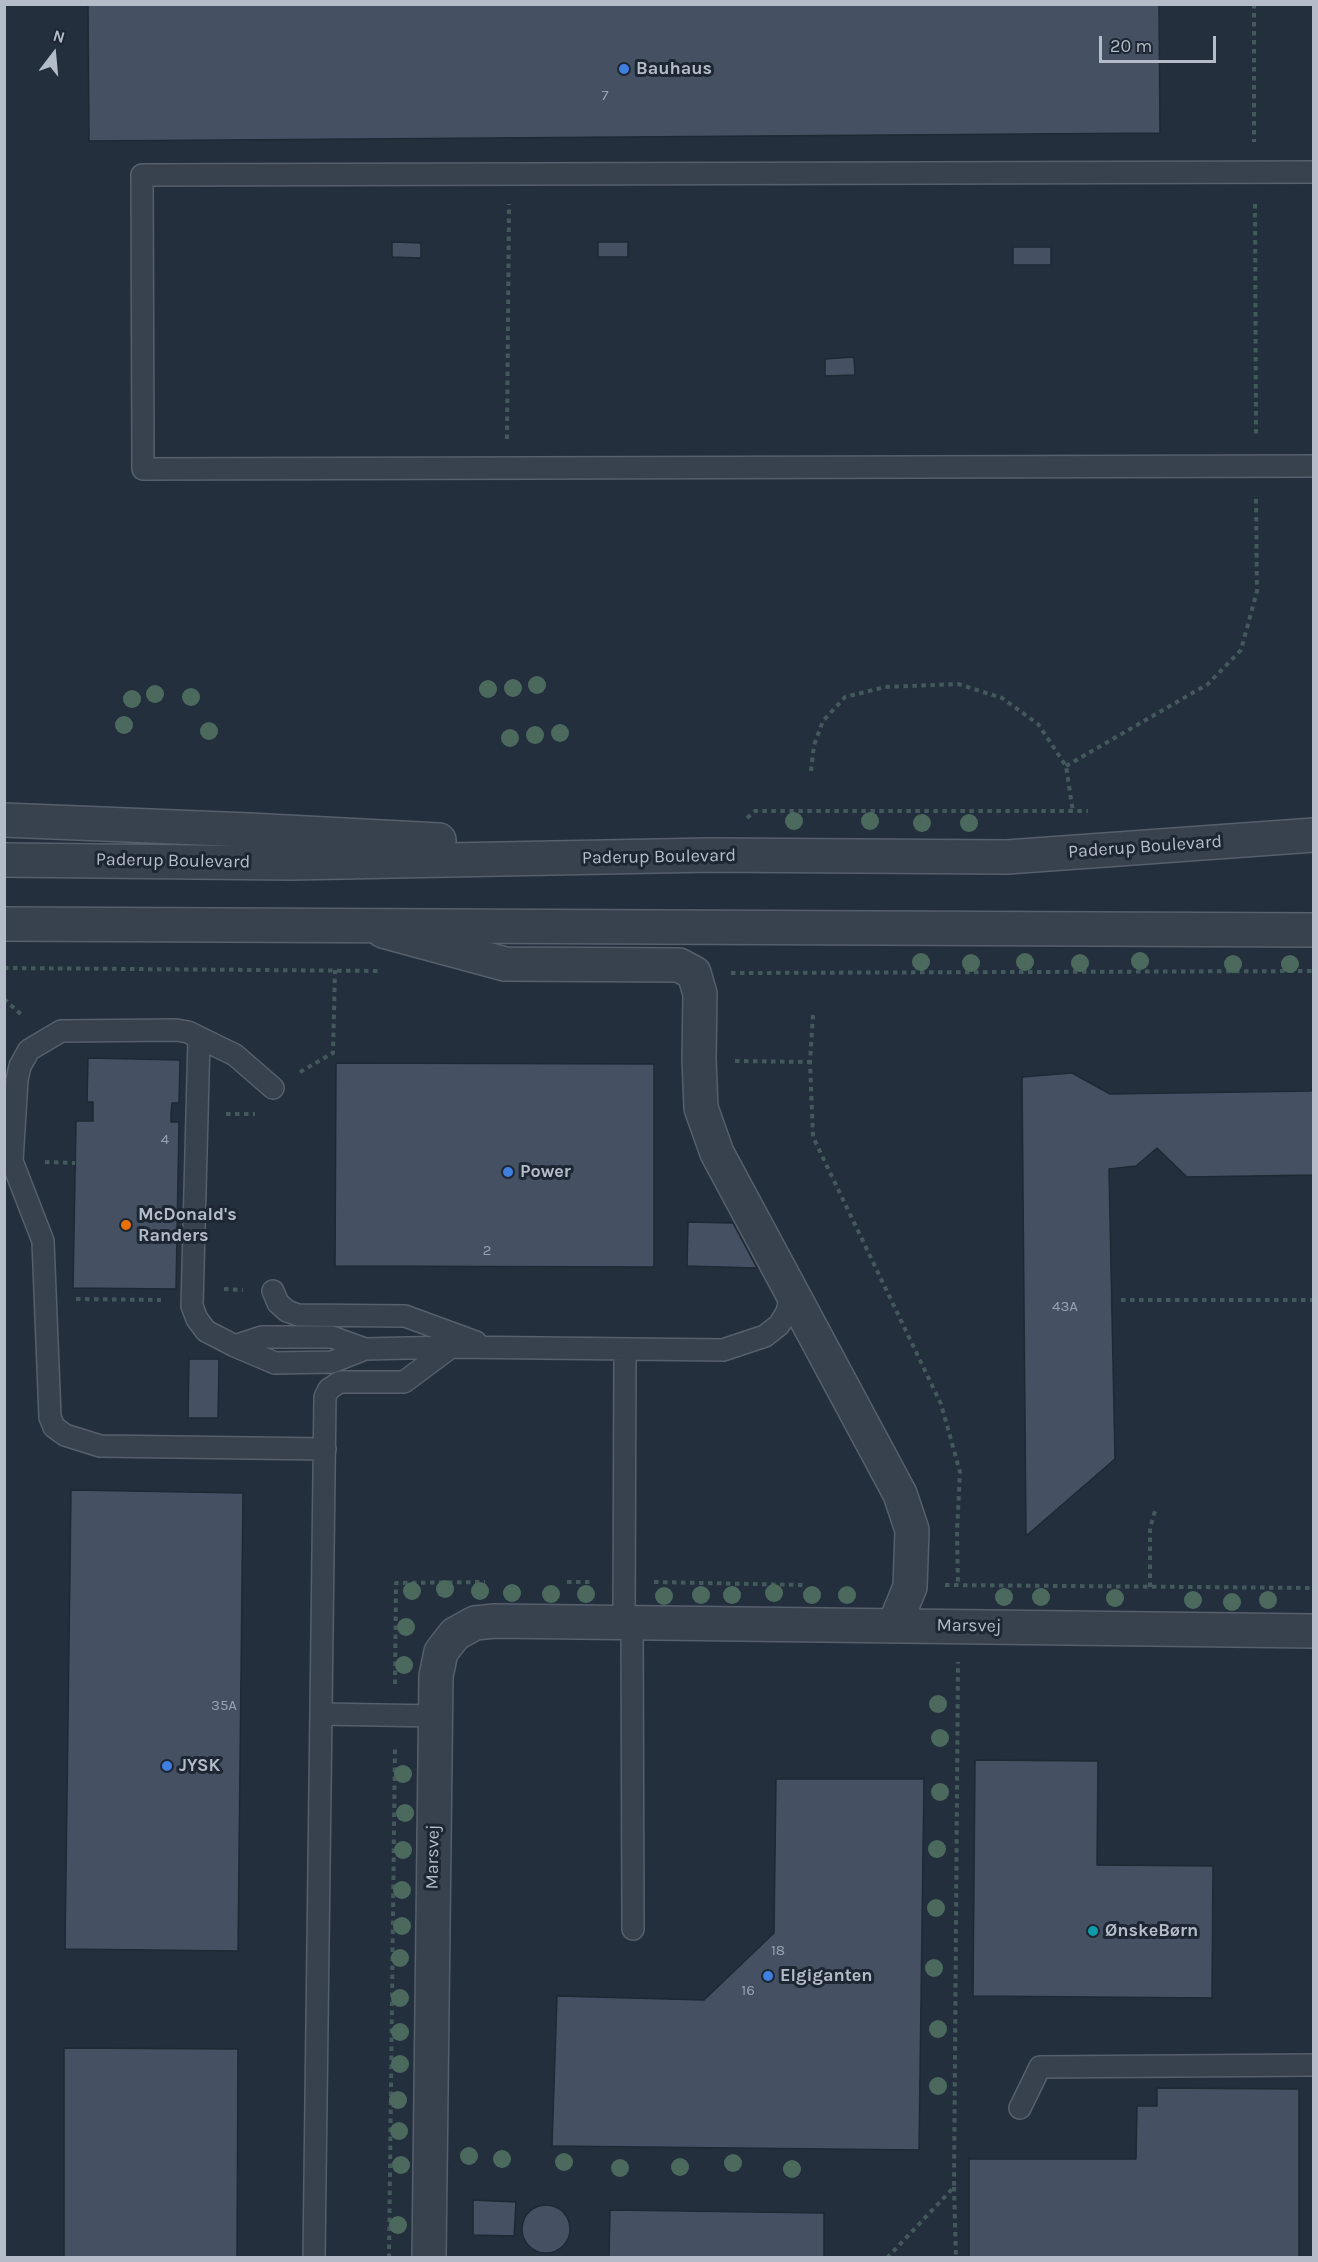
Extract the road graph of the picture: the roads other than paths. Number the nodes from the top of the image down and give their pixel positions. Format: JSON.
{"nodes":[{"id":1,"x":1314,"y":172,"type":"edge"},
{"id":2,"x":1314,"y":466,"type":"edge"},
{"id":3,"x":4,"y":820,"type":"edge"},
{"id":4,"x":1314,"y":835,"type":"edge"},
{"id":5,"x":710,"y":855,"type":"junction"},
{"id":6,"x":4,"y":860,"type":"edge"},
{"id":7,"x":4,"y":924,"type":"edge"},
{"id":8,"x":369,"y":927,"type":"junction"},
{"id":9,"x":1314,"y":930,"type":"edge"},
{"id":10,"x":199,"y":1038,"type":"junction"},
{"id":11,"x":273,"y":1088,"type":"road end"},
{"id":12,"x":273,"y":1291,"type":"dead end"},
{"id":13,"x":791,"y":1294,"type":"junction"},
{"id":14,"x":451,"y":1347,"type":"junction"},
{"id":15,"x":490,"y":1347,"type":"junction"},
{"id":16,"x":625,"y":1349,"type":"junction"},
{"id":17,"x":325,"y":1449,"type":"junction"},
{"id":18,"x":628,"y":1624,"type":"junction"},
{"id":19,"x":894,"y":1626,"type":"junction"},
{"id":20,"x":1314,"y":1631,"type":"edge"},
{"id":21,"x":322,"y":1714,"type":"junction"},
{"id":22,"x":435,"y":1716,"type":"junction"},
{"id":23,"x":633,"y":1929,"type":"dead end"},
{"id":24,"x":1314,"y":2065,"type":"edge"},
{"id":25,"x":1020,"y":2108,"type":"dead end"},
{"id":26,"x":314,"y":2258,"type":"edge"},
{"id":27,"x":429,"y":2258,"type":"edge"}],
"edges":[{"from":1,"to":2,"type":"lane"},
{"from":3,"to":5,"type":"street"},
{"from":4,"to":5,"type":"street","name":"Paderup Boulevard"},
{"from":5,"to":6,"type":"street","name":"Paderup Boulevard"},
{"from":7,"to":8,"type":"street"},
{"from":8,"to":9,"type":"street"},
{"from":8,"to":13,"type":"street"},
{"from":10,"to":11,"type":"lane"},
{"from":10,"to":14,"type":"lane"},
{"from":10,"to":17,"type":"lane"},
{"from":12,"to":15,"type":"lane"},
{"from":13,"to":16,"type":"lane"},
{"from":13,"to":19,"type":"street"},
{"from":14,"to":15,"type":"lane"},
{"from":14,"to":17,"type":"lane"},
{"from":15,"to":16,"type":"lane"},
{"from":16,"to":18,"type":"lane"},
{"from":17,"to":21,"type":"lane"},
{"from":18,"to":19,"type":"street","name":"Marsvej"},
{"from":18,"to":22,"type":"street","name":"Marsvej"},
{"from":18,"to":23,"type":"lane"},
{"from":19,"to":20,"type":"street","name":"Marsvej"},
{"from":21,"to":22,"type":"lane"},
{"from":21,"to":26,"type":"lane"},
{"from":22,"to":27,"type":"street","name":"Marsvej"},
{"from":24,"to":25,"type":"lane"}]}
